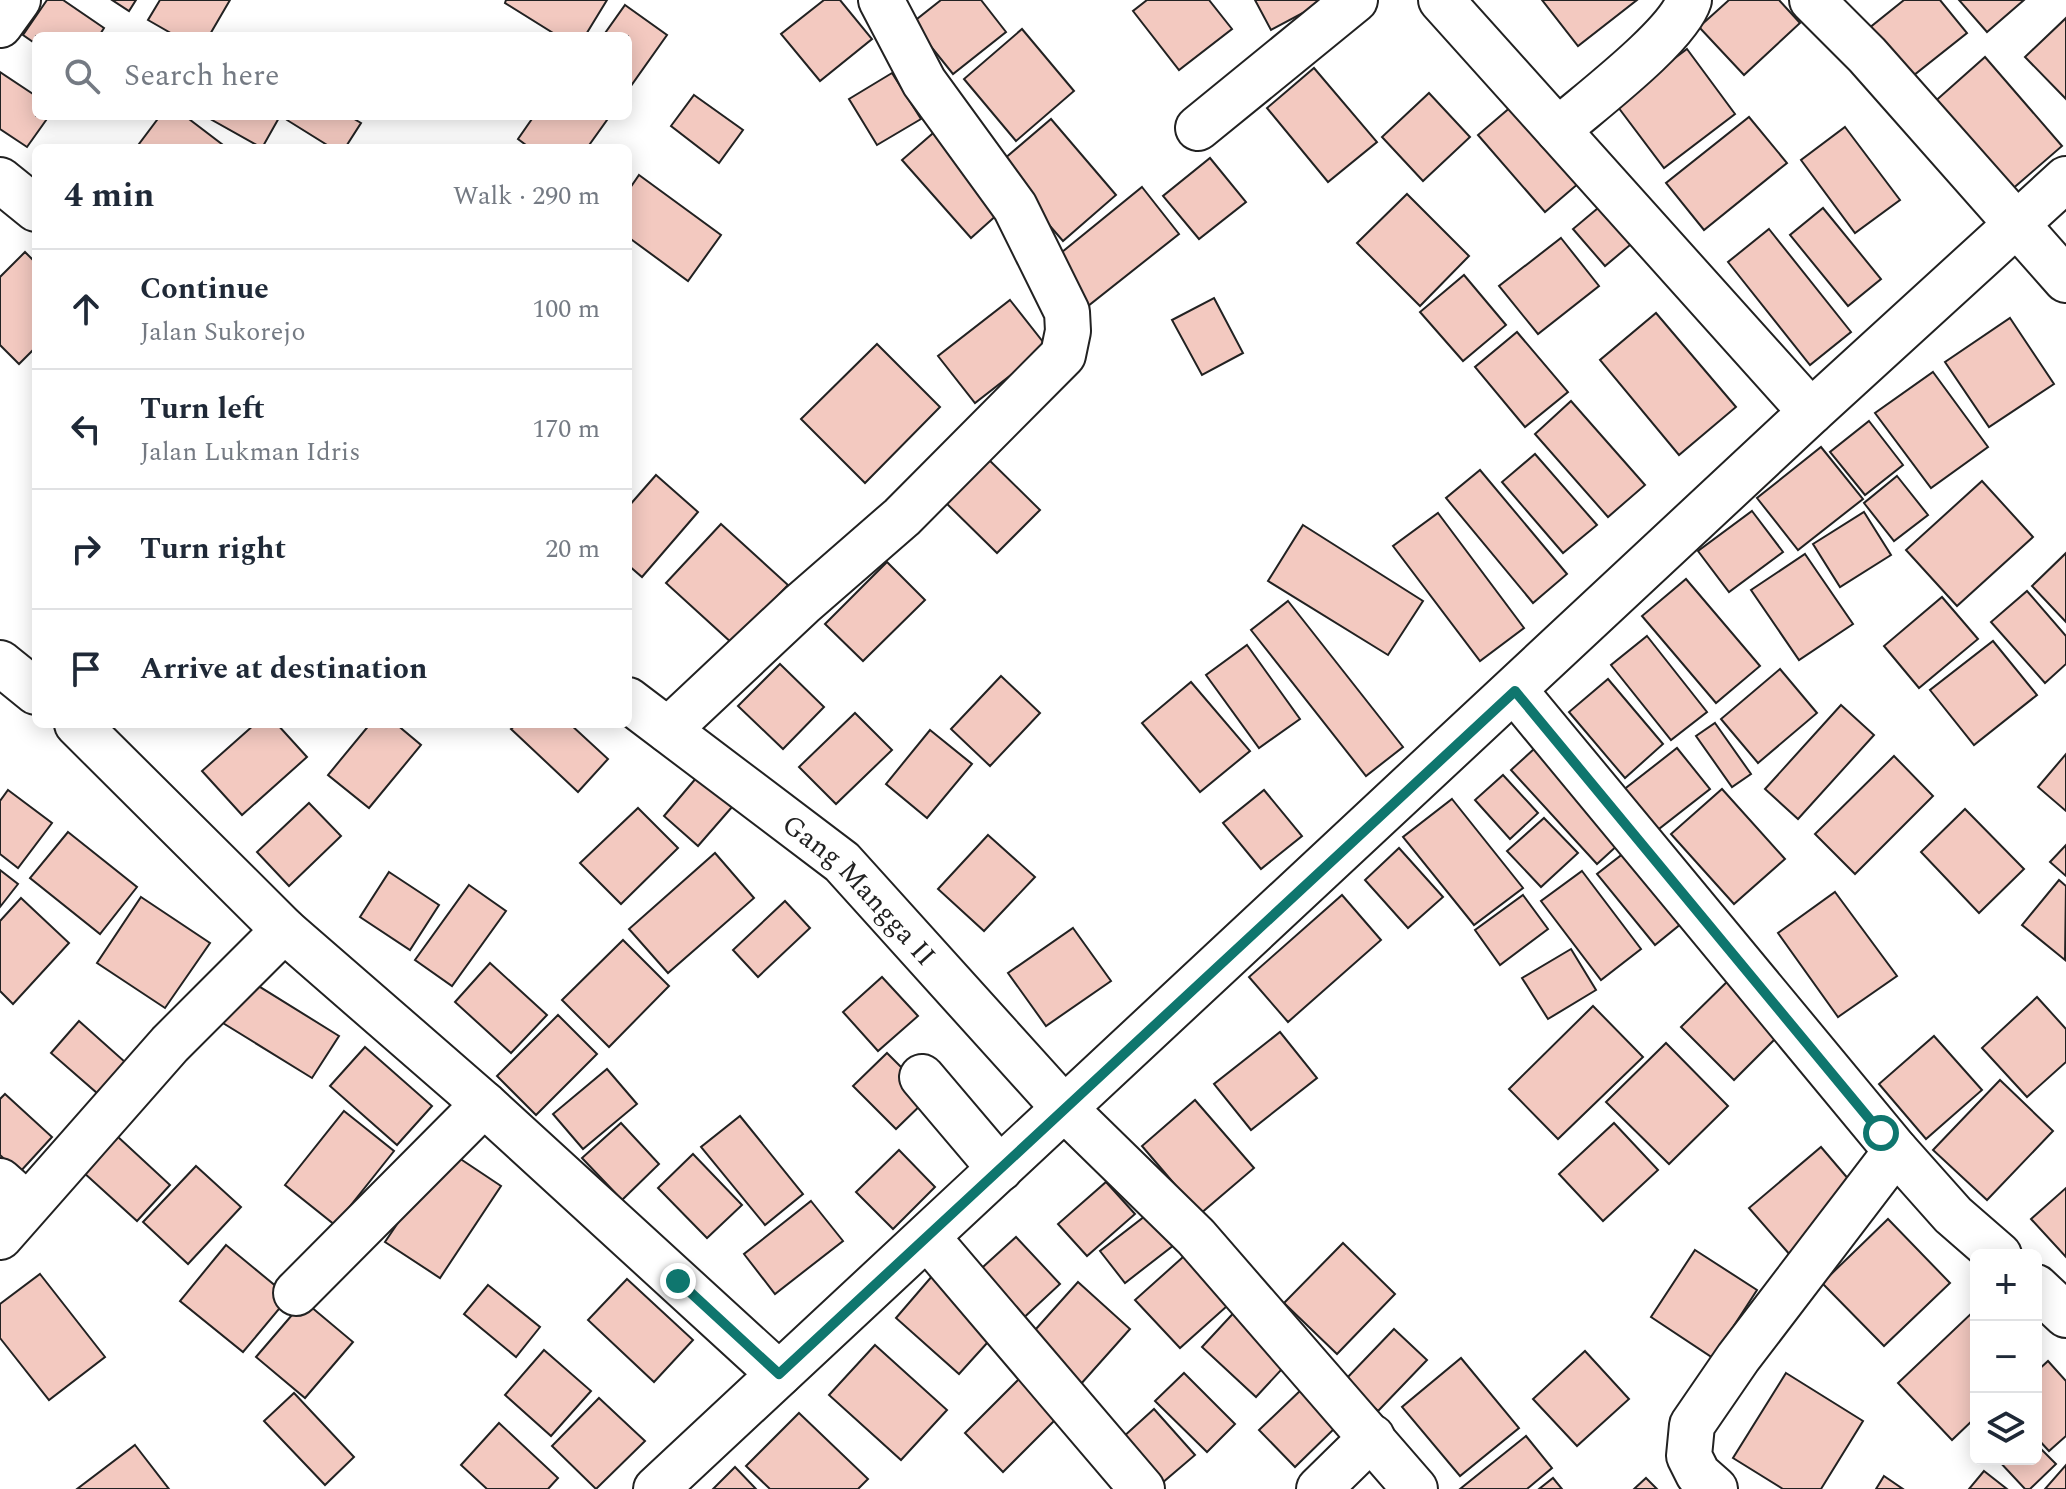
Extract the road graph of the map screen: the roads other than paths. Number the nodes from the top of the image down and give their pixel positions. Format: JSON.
{"nodes":[{"id":1,"x":18,"y":0,"type":"edge"},
{"id":2,"x":881,"y":0,"type":"edge"},
{"id":3,"x":1355,"y":0,"type":"edge"},
{"id":4,"x":1441,"y":0,"type":"edge"},
{"id":5,"x":1689,"y":0,"type":"edge"},
{"id":6,"x":1812,"y":0,"type":"edge"},
{"id":7,"x":0,"y":25,"type":"edge"},
{"id":8,"x":1198,"y":128,"type":"dead end"},
{"id":9,"x":1558,"y":130,"type":"junction"},
{"id":10,"x":2066,"y":179,"type":"edge"},
{"id":11,"x":0,"y":180,"type":"edge"},
{"id":12,"x":32,"y":206,"type":"edge"},
{"id":13,"x":2018,"y":222,"type":"junction"},
{"id":14,"x":2066,"y":280,"type":"edge"},
{"id":15,"x":1811,"y":412,"type":"junction"},
{"id":16,"x":0,"y":663,"type":"edge"},
{"id":17,"x":32,"y":689,"type":"edge"},
{"id":18,"x":1515,"y":691,"type":"junction"},
{"id":19,"x":632,"y":703,"type":"edge"},
{"id":20,"x":81,"y":728,"type":"edge"},
{"id":21,"x":668,"y":730,"type":"junction"},
{"id":22,"x":284,"y":930,"type":"junction"},
{"id":23,"x":922,"y":1077,"type":"dead end"},
{"id":24,"x":484,"y":1104,"type":"junction"},
{"id":25,"x":1065,"y":1109,"type":"junction"},
{"id":26,"x":1896,"y":1151,"type":"junction"},
{"id":27,"x":1000,"y":1169,"type":"junction"},
{"id":28,"x":9,"y":1208,"type":"edge"},
{"id":29,"x":927,"y":1237,"type":"junction"},
{"id":30,"x":1992,"y":1249,"type":"edge"},
{"id":31,"x":296,"y":1293,"type":"dead end"},
{"id":32,"x":2042,"y":1293,"type":"edge"},
{"id":33,"x":2066,"y":1315,"type":"edge"},
{"id":34,"x":779,"y":1374,"type":"junction"},
{"id":35,"x":1372,"y":1437,"type":"junction"},
{"id":36,"x":656,"y":1489,"type":"edge"},
{"id":37,"x":1142,"y":1489,"type":"edge"},
{"id":38,"x":1319,"y":1489,"type":"edge"},
{"id":39,"x":1415,"y":1489,"type":"edge"},
{"id":40,"x":1715,"y":1489,"type":"edge"}],
"edges":[{"from":1,"to":7,"type":"street"},
{"from":2,"to":21,"type":"street"},
{"from":3,"to":8,"type":"street"},
{"from":4,"to":9,"type":"street"},
{"from":5,"to":9,"type":"street"},
{"from":6,"to":13,"type":"street"},
{"from":9,"to":15,"type":"street"},
{"from":10,"to":13,"type":"street"},
{"from":11,"to":12,"type":"street"},
{"from":13,"to":14,"type":"street"},
{"from":13,"to":15,"type":"street"},
{"from":15,"to":18,"type":"street"},
{"from":16,"to":17,"type":"street"},
{"from":18,"to":25,"type":"street"},
{"from":18,"to":26,"type":"street"},
{"from":19,"to":21,"type":"street","name":"Gang Mangga II"},
{"from":20,"to":22,"type":"street"},
{"from":21,"to":25,"type":"street","name":"Gang Mangga II"},
{"from":22,"to":24,"type":"street"},
{"from":22,"to":28,"type":"street"},
{"from":23,"to":27,"type":"street"},
{"from":24,"to":31,"type":"street"},
{"from":24,"to":34,"type":"street"},
{"from":25,"to":27,"type":"street"},
{"from":25,"to":35,"type":"street","name":"Gang Mangga II"},
{"from":26,"to":30,"type":"street"},
{"from":26,"to":40,"type":"street"},
{"from":27,"to":29,"type":"street"},
{"from":29,"to":34,"type":"street"},
{"from":29,"to":37,"type":"street"},
{"from":32,"to":33,"type":"street"},
{"from":34,"to":36,"type":"street"},
{"from":35,"to":38,"type":"street"},
{"from":35,"to":39,"type":"street","name":"Gang Mangga II"}]}
